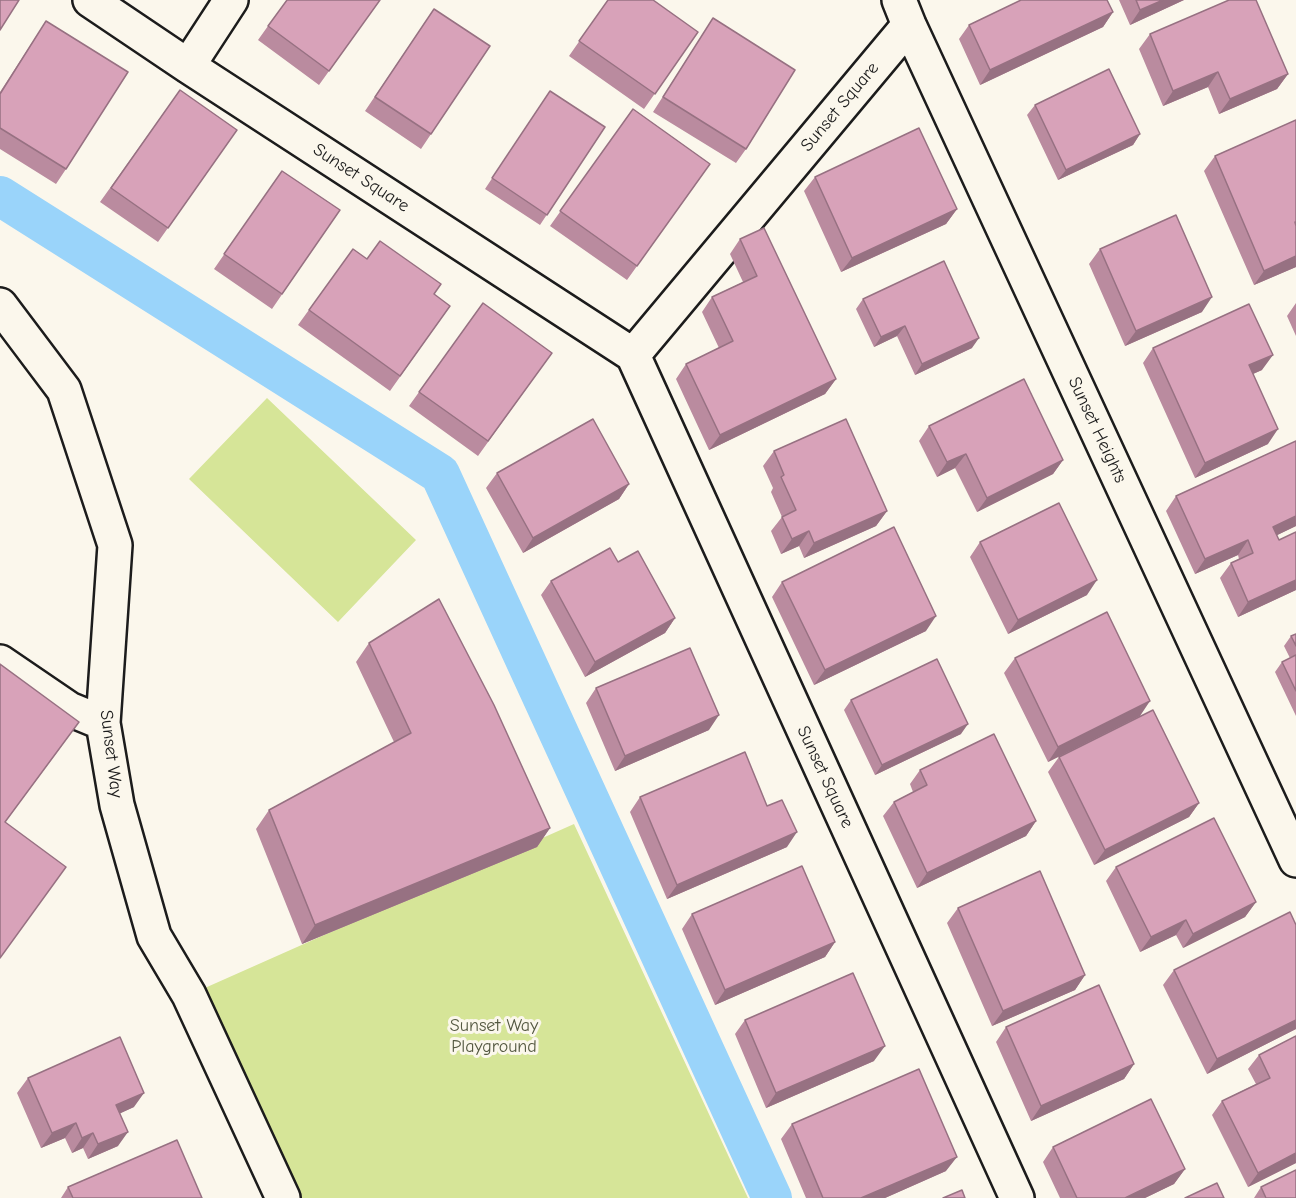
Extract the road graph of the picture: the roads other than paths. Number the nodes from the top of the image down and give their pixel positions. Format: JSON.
{"nodes":[{"id":1,"x":90,"y":0,"type":"edge"},
{"id":2,"x":231,"y":0,"type":"edge"},
{"id":3,"x":904,"y":13,"type":"edge"},
{"id":4,"x":188,"y":66,"type":"junction"},
{"id":5,"x":0,"y":305,"type":"edge"},
{"id":6,"x":633,"y":355,"type":"junction"},
{"id":7,"x":0,"y":662,"type":"edge"},
{"id":8,"x":103,"y":723,"type":"junction"},
{"id":9,"x":1296,"y":860,"type":"edge"},
{"id":10,"x":283,"y":1198,"type":"edge"},
{"id":11,"x":1017,"y":1198,"type":"edge"}],
"edges":[{"from":1,"to":4,"type":"street","name":"Sunset Square"},
{"from":2,"to":4,"type":"street"},
{"from":3,"to":6,"type":"street","name":"Sunset Square"},
{"from":3,"to":9,"type":"street","name":"Sunset Heights"},
{"from":4,"to":6,"type":"street","name":"Sunset Square"},
{"from":5,"to":8,"type":"street","name":"Sunset Way"},
{"from":6,"to":11,"type":"street","name":"Sunset Square"},
{"from":7,"to":8,"type":"street"},
{"from":8,"to":10,"type":"street","name":"Sunset Way"}]}
